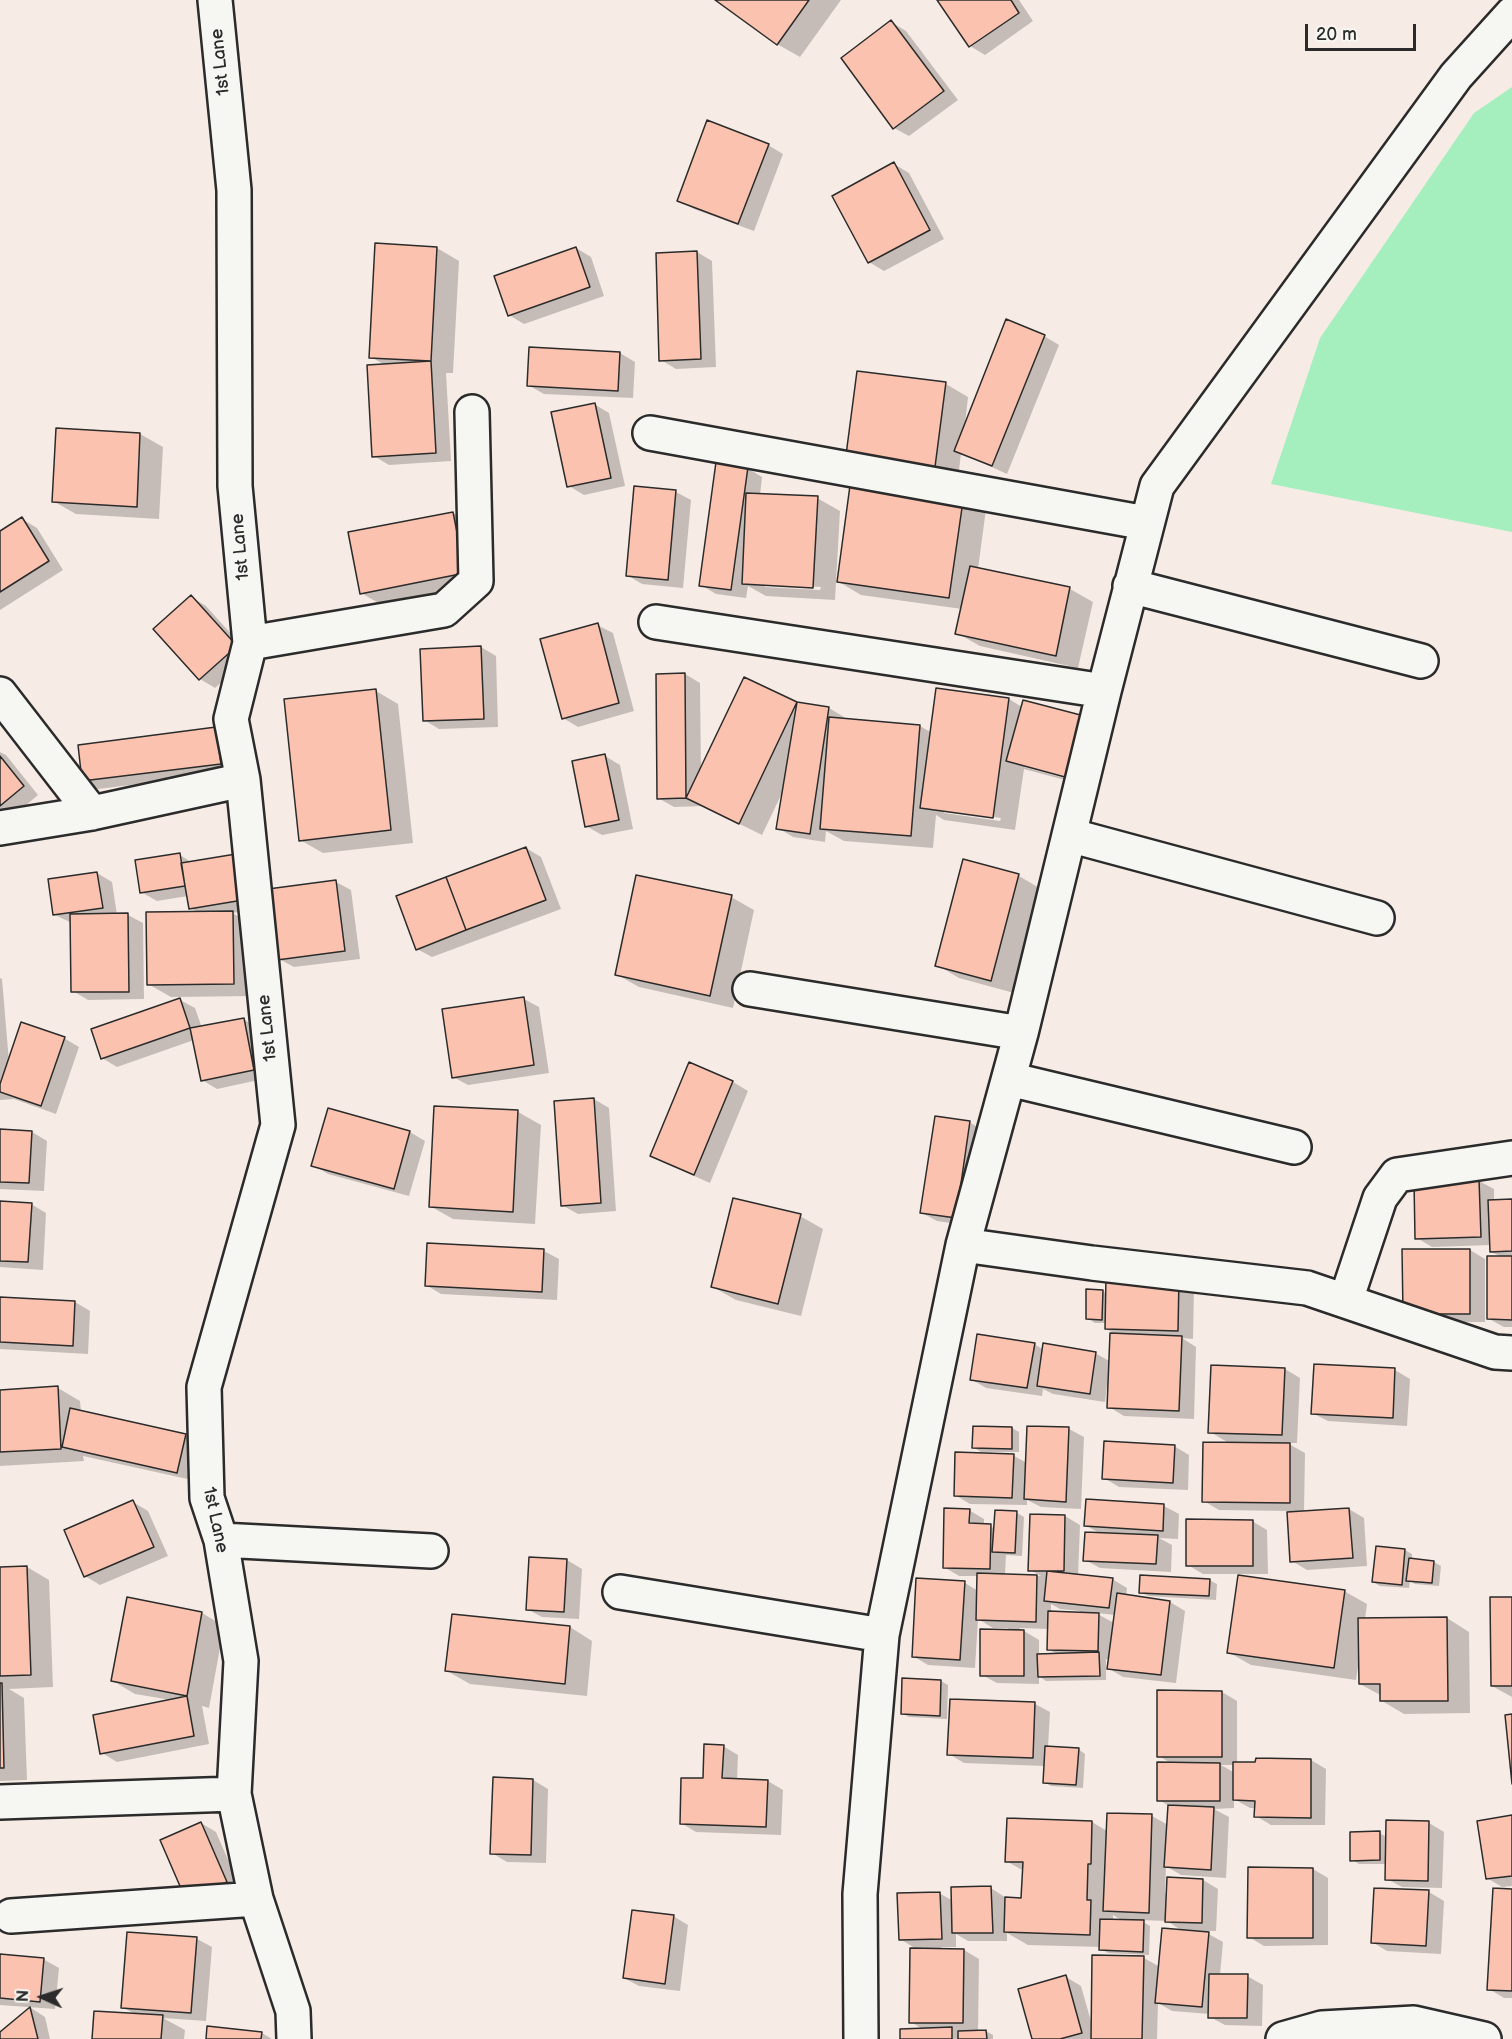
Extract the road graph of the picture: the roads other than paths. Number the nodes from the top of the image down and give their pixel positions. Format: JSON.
{"nodes":[{"id":1,"x":215,"y":0,"type":"edge"},
{"id":2,"x":1512,"y":14,"type":"edge"},
{"id":3,"x":472,"y":412,"type":"dead end"},
{"id":4,"x":650,"y":433,"type":"dead end"},
{"id":5,"x":1146,"y":524,"type":"junction"},
{"id":6,"x":1131,"y":586,"type":"junction"},
{"id":7,"x":656,"y":622,"type":"dead end"},
{"id":8,"x":250,"y":643,"type":"junction"},
{"id":9,"x":1421,"y":661,"type":"dead end"},
{"id":10,"x":1104,"y":691,"type":"junction"},
{"id":11,"x":0,"y":694,"type":"edge"},
{"id":12,"x":243,"y":780,"type":"junction"},
{"id":13,"x":92,"y":813,"type":"junction"},
{"id":14,"x":0,"y":828,"type":"edge"},
{"id":15,"x":1069,"y":836,"type":"junction"},
{"id":16,"x":1377,"y":918,"type":"dead end"},
{"id":17,"x":750,"y":989,"type":"dead end"},
{"id":18,"x":1021,"y":1034,"type":"junction"},
{"id":19,"x":1009,"y":1079,"type":"junction"},
{"id":20,"x":1294,"y":1147,"type":"dead end"},
{"id":21,"x":1512,"y":1158,"type":"edge"},
{"id":22,"x":963,"y":1245,"type":"junction"},
{"id":23,"x":1346,"y":1300,"type":"junction"},
{"id":24,"x":1512,"y":1353,"type":"edge"},
{"id":25,"x":221,"y":1540,"type":"junction"},
{"id":26,"x":431,"y":1551,"type":"dead end"},
{"id":27,"x":620,"y":1592,"type":"dead end"},
{"id":28,"x":882,"y":1635,"type":"junction"},
{"id":29,"x":234,"y":1794,"type":"junction"},
{"id":30,"x":0,"y":1802,"type":"edge"},
{"id":31,"x":256,"y":1899,"type":"junction"},
{"id":32,"x":11,"y":1916,"type":"dead end"},
{"id":33,"x":294,"y":2039,"type":"edge"},
{"id":34,"x":861,"y":2039,"type":"edge"},
{"id":35,"x":1283,"y":2039,"type":"edge"},
{"id":36,"x":1484,"y":2039,"type":"edge"}],
"edges":[{"from":1,"to":8,"type":"street","name":"1st Lane"},
{"from":2,"to":5,"type":"street"},
{"from":3,"to":8,"type":"street"},
{"from":4,"to":5,"type":"street"},
{"from":5,"to":6,"type":"street"},
{"from":6,"to":9,"type":"street"},
{"from":6,"to":10,"type":"street"},
{"from":7,"to":10,"type":"street"},
{"from":8,"to":12,"type":"street","name":"1st Lane"},
{"from":10,"to":15,"type":"street"},
{"from":11,"to":13,"type":"street"},
{"from":12,"to":13,"type":"street"},
{"from":12,"to":25,"type":"street","name":"1st Lane"},
{"from":13,"to":14,"type":"street"},
{"from":15,"to":16,"type":"street"},
{"from":15,"to":18,"type":"street"},
{"from":17,"to":18,"type":"street"},
{"from":18,"to":19,"type":"street"},
{"from":19,"to":20,"type":"street"},
{"from":19,"to":22,"type":"street"},
{"from":21,"to":23,"type":"street"},
{"from":22,"to":23,"type":"street"},
{"from":22,"to":28,"type":"street"},
{"from":23,"to":24,"type":"street"},
{"from":25,"to":26,"type":"street"},
{"from":25,"to":29,"type":"street","name":"1st Lane"},
{"from":27,"to":28,"type":"street"},
{"from":28,"to":34,"type":"street"},
{"from":29,"to":30,"type":"street"},
{"from":29,"to":31,"type":"street","name":"1st Lane"},
{"from":31,"to":32,"type":"street"},
{"from":31,"to":33,"type":"street","name":"1st Lane"},
{"from":35,"to":36,"type":"street"}]}
